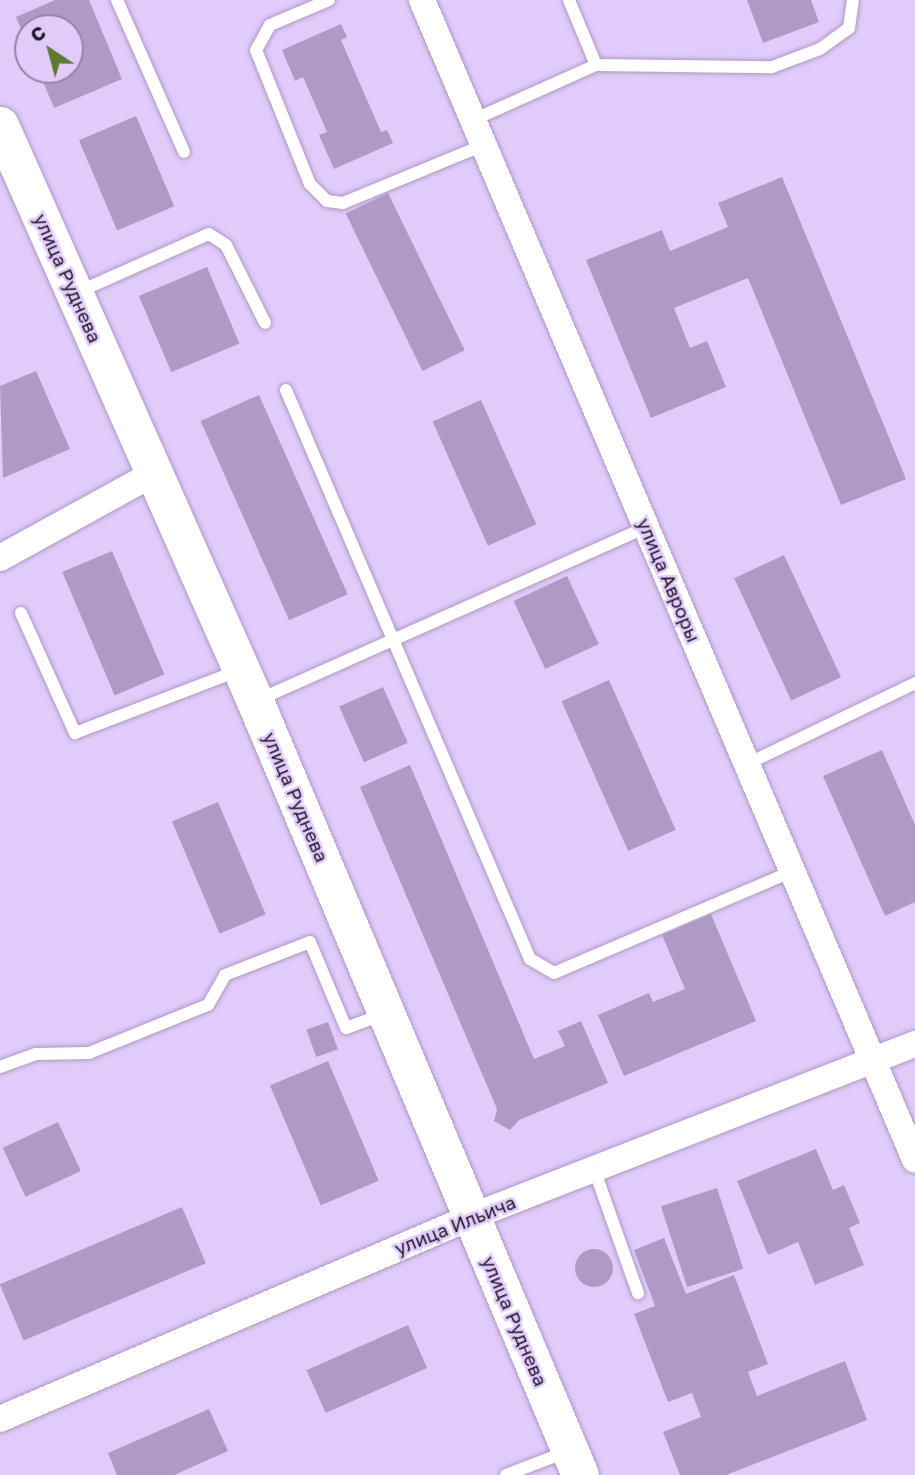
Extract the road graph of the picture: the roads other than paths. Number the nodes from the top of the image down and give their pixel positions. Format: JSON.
{"nodes":[{"id":1,"x":117,"y":0,"type":"edge"},
{"id":2,"x":329,"y":0,"type":"edge"},
{"id":3,"x":422,"y":0,"type":"edge"},
{"id":4,"x":569,"y":0,"type":"edge"},
{"id":5,"x":853,"y":0,"type":"edge"},
{"id":6,"x":596,"y":65,"type":"junction"},
{"id":7,"x":473,"y":120,"type":"junction"},
{"id":8,"x":0,"y":125,"type":"edge"},
{"id":9,"x":484,"y":145,"type":"junction"},
{"id":10,"x":184,"y":152,"type":"dead end"},
{"id":11,"x":74,"y":293,"type":"junction"},
{"id":12,"x":265,"y":323,"type":"dead end"},
{"id":13,"x":286,"y":390,"type":"dead end"},
{"id":14,"x":153,"y":474,"type":"junction"},
{"id":15,"x":647,"y":527,"type":"junction"},
{"id":16,"x":0,"y":558,"type":"edge"},
{"id":17,"x":21,"y":614,"type":"dead end"},
{"id":18,"x":392,"y":638,"type":"junction"},
{"id":19,"x":915,"y":683,"type":"edge"},
{"id":20,"x":248,"y":686,"type":"junction"},
{"id":21,"x":747,"y":764,"type":"junction"},
{"id":22,"x":791,"y":872,"type":"junction"},
{"id":23,"x":388,"y":1013,"type":"junction"},
{"id":24,"x":915,"y":1044,"type":"edge"},
{"id":25,"x":875,"y":1061,"type":"junction"},
{"id":26,"x":0,"y":1067,"type":"edge"},
{"id":27,"x":915,"y":1160,"type":"edge"},
{"id":28,"x":594,"y":1169,"type":"junction"},
{"id":29,"x":471,"y":1217,"type":"junction"},
{"id":30,"x":638,"y":1293,"type":"dead end"},
{"id":31,"x":0,"y":1419,"type":"edge"},
{"id":32,"x":575,"y":1463,"type":"edge"},
{"id":33,"x":506,"y":1475,"type":"edge"}],
"edges":[{"from":1,"to":10,"type":"lane"},
{"from":2,"to":9,"type":"lane"},
{"from":3,"to":7,"type":"street","name":"улица Авроры"},
{"from":4,"to":6,"type":"lane"},
{"from":5,"to":6,"type":"lane"},
{"from":6,"to":7,"type":"lane"},
{"from":7,"to":9,"type":"street","name":"улица Авроры"},
{"from":8,"to":11,"type":"main road","name":"улица Руднева"},
{"from":9,"to":15,"type":"street","name":"улица Авроры"},
{"from":11,"to":12,"type":"lane"},
{"from":11,"to":14,"type":"main road","name":"улица Руднева"},
{"from":13,"to":18,"type":"lane"},
{"from":14,"to":16,"type":"street"},
{"from":14,"to":20,"type":"main road","name":"улица Руднева"},
{"from":15,"to":18,"type":"lane"},
{"from":15,"to":21,"type":"street","name":"улица Авроры"},
{"from":17,"to":20,"type":"lane"},
{"from":18,"to":20,"type":"lane"},
{"from":18,"to":22,"type":"lane"},
{"from":19,"to":21,"type":"lane"},
{"from":20,"to":23,"type":"main road","name":"улица Руднева"},
{"from":21,"to":22,"type":"street","name":"улица Авроры"},
{"from":22,"to":25,"type":"street","name":"улица Авроры"},
{"from":23,"to":26,"type":"lane"},
{"from":23,"to":29,"type":"main road","name":"улица Руднева"},
{"from":24,"to":25,"type":"street","name":"улица Ильича"},
{"from":25,"to":27,"type":"street","name":"улица Авроры"},
{"from":25,"to":28,"type":"street","name":"улица Ильича"},
{"from":28,"to":29,"type":"street","name":"улица Ильича"},
{"from":28,"to":30,"type":"lane"},
{"from":29,"to":31,"type":"street","name":"улица Ильича"},
{"from":29,"to":32,"type":"main road","name":"улица Руднева"},
{"from":32,"to":33,"type":"lane"}]}
